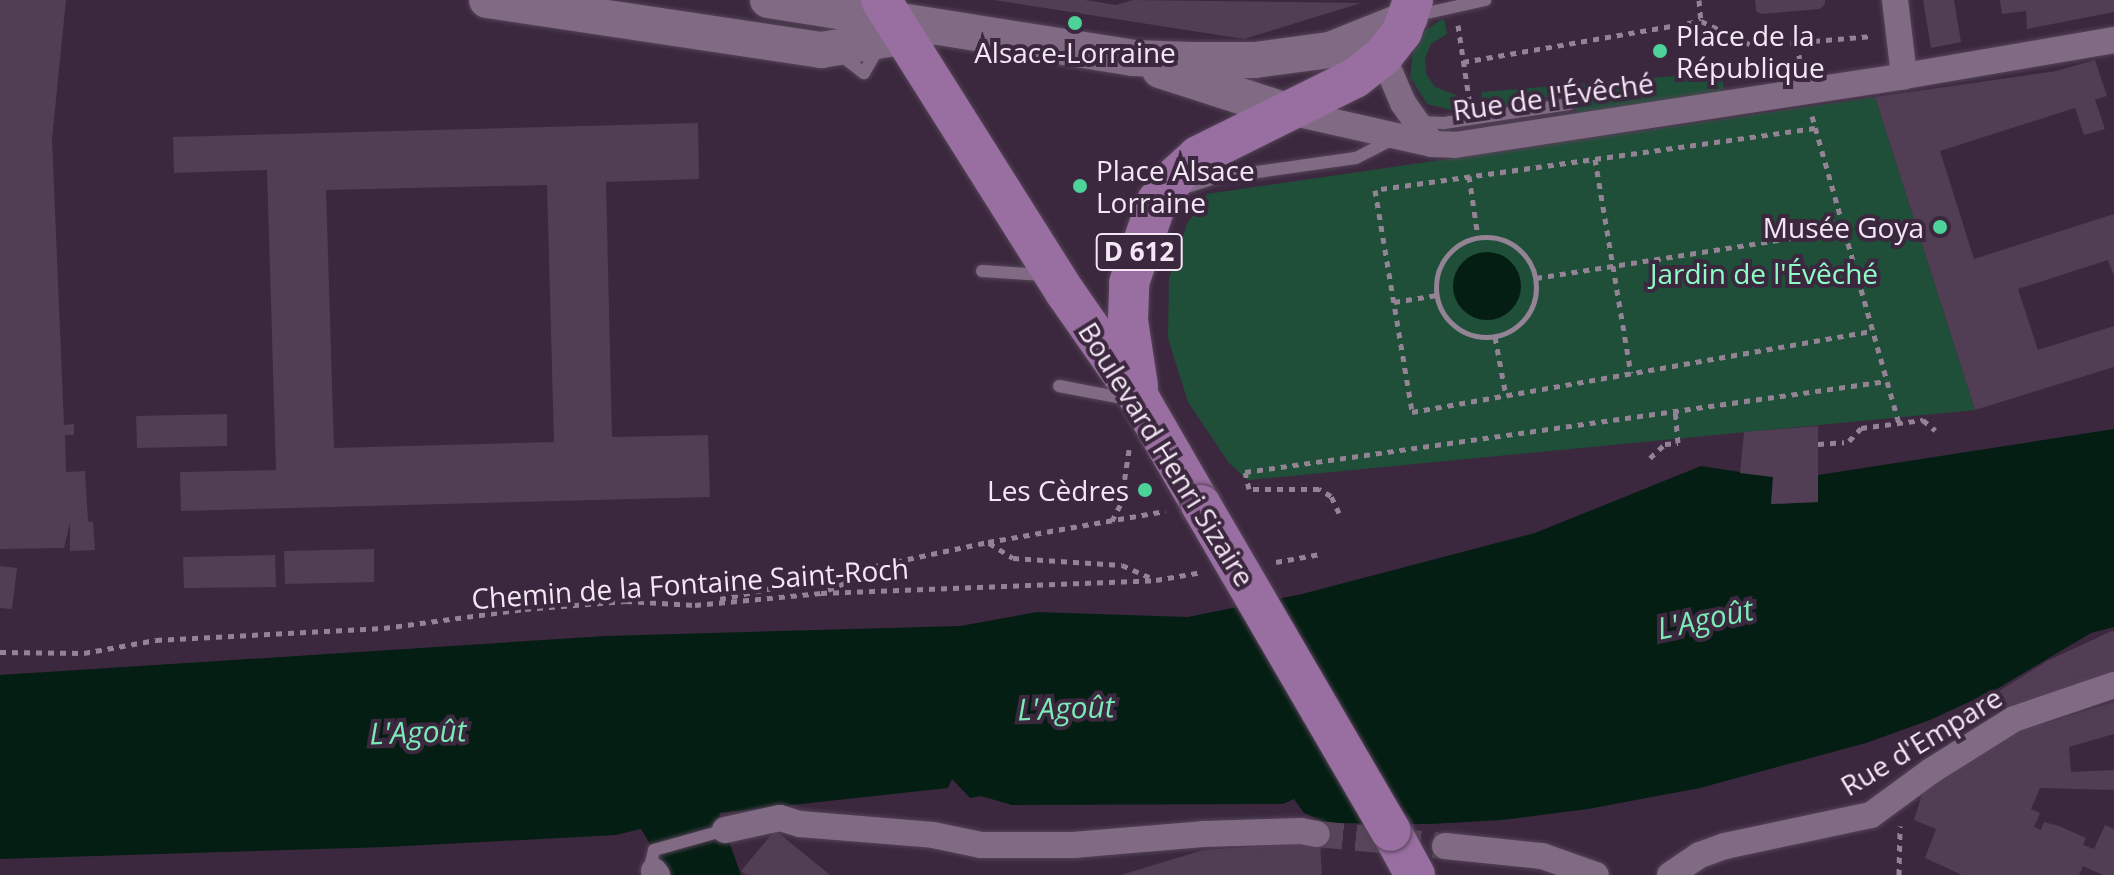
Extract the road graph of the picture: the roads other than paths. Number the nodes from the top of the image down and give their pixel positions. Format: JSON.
{"nodes":[{"id":1,"x":487,"y":0,"type":"edge"},
{"id":2,"x":1485,"y":0,"type":"edge"},
{"id":3,"x":1895,"y":0,"type":"edge"},
{"id":4,"x":776,"y":1,"type":"edge"},
{"id":5,"x":1411,"y":9,"type":"edge"},
{"id":6,"x":901,"y":25,"type":"edge"},
{"id":7,"x":2114,"y":40,"type":"edge"},
{"id":8,"x":821,"y":50,"type":"junction"},
{"id":9,"x":1383,"y":56,"type":"junction"},
{"id":10,"x":1133,"y":58,"type":"junction"},
{"id":11,"x":1904,"y":76,"type":"junction"},
{"id":12,"x":1569,"y":104,"type":"dead end"},
{"id":13,"x":1290,"y":112,"type":"junction"},
{"id":14,"x":1406,"y":129,"type":"junction"},
{"id":15,"x":1157,"y":201,"type":"junction"},
{"id":16,"x":982,"y":271,"type":"dead end"},
{"id":17,"x":1056,"y":276,"type":"junction"},
{"id":18,"x":1059,"y":386,"type":"dead end"},
{"id":19,"x":1141,"y":401,"type":"junction"},
{"id":20,"x":2114,"y":685,"type":"edge"},
{"id":21,"x":725,"y":830,"type":"joint"},
{"id":22,"x":1317,"y":834,"type":"tunnel mouth"},
{"id":23,"x":1445,"y":846,"type":"tunnel mouth"},
{"id":24,"x":655,"y":865,"type":"edge"},
{"id":25,"x":1415,"y":875,"type":"edge"},
{"id":26,"x":1596,"y":875,"type":"edge"},
{"id":27,"x":1670,"y":875,"type":"edge"}],
"edges":[{"from":1,"to":8,"type":"main road"},
{"from":2,"to":5,"type":"lane"},
{"from":3,"to":11,"type":"street"},
{"from":4,"to":6,"type":"main road"},
{"from":5,"to":9,"type":"main road","number":"D 612"},
{"from":5,"to":10,"type":"main road"},
{"from":6,"to":8,"type":"main road"},
{"from":6,"to":8,"type":"lane"},
{"from":6,"to":10,"type":"main road"},
{"from":6,"to":17,"type":"main road","name":"Boulevard Henri Sizaire"},
{"from":7,"to":11,"type":"street","name":"Rue de l'Évêché"},
{"from":9,"to":13,"type":"main road","number":"D 612"},
{"from":9,"to":14,"type":"street","name":"Rue de l'Évêché"},
{"from":10,"to":13,"type":"main road"},
{"from":11,"to":14,"type":"street","name":"Rue de l'Évêché"},
{"from":12,"to":14,"type":"lane"},
{"from":13,"to":14,"type":"street"},
{"from":13,"to":15,"type":"main road","number":"D 612"},
{"from":14,"to":15,"type":"lane"},
{"from":15,"to":19,"type":"main road","number":"D 612"},
{"from":16,"to":17,"type":"lane"},
{"from":17,"to":19,"type":"main road","name":"Boulevard Henri Sizaire"},
{"from":18,"to":19,"type":"lane"},
{"from":19,"to":25,"type":"main road","name":"Boulevard Henri Sizaire","bridge":true},
{"from":20,"to":27,"type":"street","name":"Rue d'Empare"},
{"from":21,"to":22,"type":"street"},
{"from":21,"to":24,"type":"lane"},
{"from":23,"to":26,"type":"street"}]}
